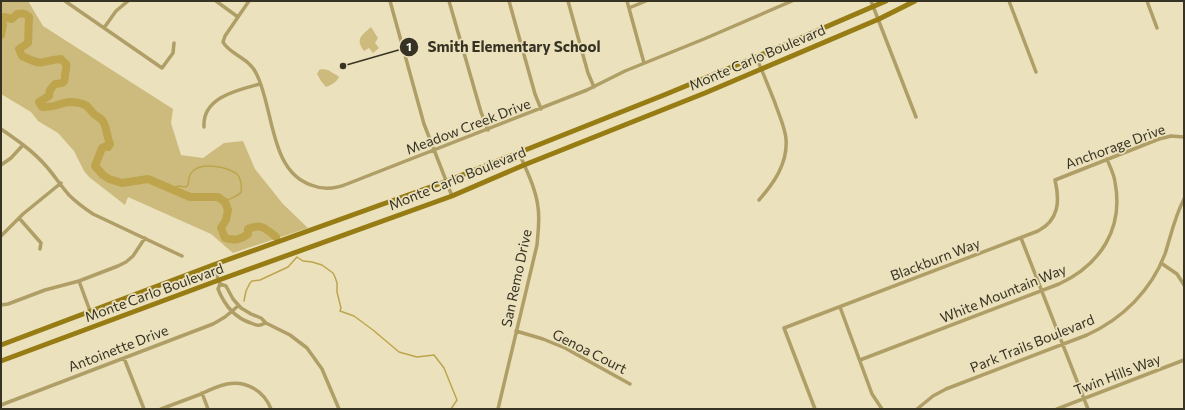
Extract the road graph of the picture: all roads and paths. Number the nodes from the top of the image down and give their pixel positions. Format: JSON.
{"nodes":[{"id":1,"x":65,"y":1,"type":"edge"},
{"id":2,"x":128,"y":1,"type":"edge"},
{"id":3,"x":216,"y":1,"type":"edge"},
{"id":4,"x":249,"y":1,"type":"edge"},
{"id":5,"x":390,"y":1,"type":"edge"},
{"id":6,"x":449,"y":1,"type":"edge"},
{"id":7,"x":508,"y":1,"type":"edge"},
{"id":8,"x":568,"y":1,"type":"edge"},
{"id":9,"x":627,"y":1,"type":"edge"},
{"id":10,"x":646,"y":1,"type":"edge"},
{"id":11,"x":792,"y":1,"type":"edge"},
{"id":12,"x":871,"y":1,"type":"edge"},
{"id":13,"x":886,"y":1,"type":"edge"},
{"id":14,"x":915,"y":1,"type":"edge"},
{"id":15,"x":1009,"y":1,"type":"edge"},
{"id":16,"x":1146,"y":1,"type":"edge"},
{"id":17,"x":874,"y":7,"type":"junction"},
{"id":18,"x":629,"y":8,"type":"junction"},
{"id":19,"x":238,"y":17,"type":"junction"},
{"id":20,"x":879,"y":19,"type":"junction"},
{"id":21,"x":104,"y":28,"type":"junction"},
{"id":22,"x":1157,"y":28,"type":"dead end"},
{"id":23,"x":174,"y":43,"type":"dead end"},
{"id":24,"x":756,"y":57,"type":"junction"},
{"id":25,"x":644,"y":63,"type":"junction"},
{"id":26,"x":761,"y":69,"type":"junction"},
{"id":27,"x":1036,"y":72,"type":"dead end"},
{"id":28,"x":260,"y":84,"type":"junction"},
{"id":29,"x":594,"y":87,"type":"junction"},
{"id":30,"x":541,"y":109,"type":"junction"},
{"id":31,"x":916,"y":117,"type":"dead end"},
{"id":32,"x":204,"y":127,"type":"dead end"},
{"id":33,"x":1,"y":129,"type":"edge"},
{"id":34,"x":488,"y":130,"type":"junction"},
{"id":35,"x":1184,"y":137,"type":"edge"},
{"id":36,"x":23,"y":144,"type":"junction"},
{"id":37,"x":434,"y":150,"type":"junction"},
{"id":38,"x":519,"y":153,"type":"junction"},
{"id":39,"x":1107,"y":159,"type":"junction"},
{"id":40,"x":1,"y":165,"type":"edge"},
{"id":41,"x":524,"y":165,"type":"junction"},
{"id":42,"x":1055,"y":180,"type":"joint"},
{"id":43,"x":447,"y":181,"type":"junction"},
{"id":44,"x":61,"y":184,"type":"junction"},
{"id":45,"x":452,"y":196,"type":"junction"},
{"id":46,"x":1184,"y":199,"type":"edge"},
{"id":47,"x":759,"y":200,"type":"dead end"},
{"id":48,"x":19,"y":218,"type":"junction"},
{"id":49,"x":1,"y":236,"type":"edge"},
{"id":50,"x":145,"y":238,"type":"junction"},
{"id":51,"x":1020,"y":238,"type":"junction"},
{"id":52,"x":40,"y":249,"type":"dead end"},
{"id":53,"x":182,"y":256,"type":"dead end"},
{"id":54,"x":1161,"y":263,"type":"junction"},
{"id":55,"x":213,"y":265,"type":"junction"},
{"id":56,"x":79,"y":281,"type":"junction"},
{"id":57,"x":219,"y":282,"type":"junction"},
{"id":58,"x":1184,"y":285,"type":"edge"},
{"id":59,"x":1042,"y":291,"type":"junction"},
{"id":60,"x":1,"y":305,"type":"edge"},
{"id":61,"x":238,"y":306,"type":"junction"},
{"id":62,"x":840,"y":307,"type":"junction"},
{"id":63,"x":90,"y":311,"type":"junction"},
{"id":64,"x":232,"y":311,"type":"junction"},
{"id":65,"x":266,"y":323,"type":"junction"},
{"id":66,"x":516,"y":331,"type":"junction"},
{"id":67,"x":1,"y":344,"type":"edge"},
{"id":68,"x":1062,"y":345,"type":"junction"},
{"id":69,"x":124,"y":358,"type":"junction"},
{"id":70,"x":860,"y":360,"type":"junction"},
{"id":71,"x":1184,"y":360,"type":"edge"},
{"id":72,"x":1,"y":361,"type":"edge"},
{"id":73,"x":630,"y":384,"type":"dead end"},
{"id":74,"x":202,"y":393,"type":"junction"},
{"id":75,"x":1084,"y":399,"type":"junction"},
{"id":76,"x":1,"y":405,"type":"edge"},
{"id":77,"x":144,"y":409,"type":"edge"},
{"id":78,"x":161,"y":409,"type":"edge"},
{"id":79,"x":208,"y":409,"type":"edge"},
{"id":80,"x":271,"y":409,"type":"edge"},
{"id":81,"x":339,"y":409,"type":"edge"},
{"id":82,"x":498,"y":409,"type":"edge"},
{"id":83,"x":815,"y":409,"type":"edge"},
{"id":84,"x":882,"y":409,"type":"edge"},
{"id":85,"x":916,"y":409,"type":"edge"},
{"id":86,"x":1057,"y":409,"type":"edge"},
{"id":87,"x":1088,"y":409,"type":"edge"}],
"edges":[{"from":1,"to":21,"type":"street"},
{"from":2,"to":21,"type":"street"},
{"from":3,"to":19,"type":"street"},
{"from":4,"to":19,"type":"street"},
{"from":5,"to":37,"type":"street"},
{"from":6,"to":34,"type":"street"},
{"from":7,"to":30,"type":"street"},
{"from":8,"to":29,"type":"street"},
{"from":9,"to":18,"type":"street"},
{"from":10,"to":18,"type":"street"},
{"from":11,"to":25,"type":"street","name":"Meadow Creek Drive"},
{"from":12,"to":17,"type":"street"},
{"from":13,"to":17,"type":"main road","name":"Monte Carlo Boulevard"},
{"from":14,"to":20,"type":"main road","name":"Monte Carlo Boulevard"},
{"from":15,"to":27,"type":"street"},
{"from":16,"to":22,"type":"street"},
{"from":17,"to":20,"type":"street"},
{"from":17,"to":24,"type":"main road","name":"Monte Carlo Boulevard"},
{"from":18,"to":25,"type":"street"},
{"from":19,"to":28,"type":"street","name":"Meadow Creek Drive"},
{"from":20,"to":26,"type":"main road","name":"Monte Carlo Boulevard"},
{"from":20,"to":31,"type":"street"},
{"from":21,"to":23,"type":"street"},
{"from":24,"to":26,"type":"street"},
{"from":24,"to":38,"type":"main road","name":"Monte Carlo Boulevard"},
{"from":25,"to":29,"type":"street","name":"Meadow Creek Drive"},
{"from":26,"to":41,"type":"main road","name":"Monte Carlo Boulevard"},
{"from":26,"to":47,"type":"street"},
{"from":28,"to":32,"type":"street"},
{"from":28,"to":37,"type":"street","name":"Meadow Creek Drive"},
{"from":29,"to":30,"type":"street","name":"Meadow Creek Drive"},
{"from":30,"to":34,"type":"street","name":"Meadow Creek Drive"},
{"from":33,"to":36,"type":"street"},
{"from":34,"to":37,"type":"street","name":"Meadow Creek Drive"},
{"from":35,"to":39,"type":"street","name":"Anchorage Drive"},
{"from":36,"to":40,"type":"street"},
{"from":36,"to":44,"type":"street"},
{"from":37,"to":43,"type":"street"},
{"from":38,"to":41,"type":"street","name":"San Remo Drive"},
{"from":38,"to":43,"type":"main road","name":"Monte Carlo Boulevard"},
{"from":39,"to":42,"type":"street","name":"Anchorage Drive"},
{"from":39,"to":59,"type":"street","name":"White Mountain Way"},
{"from":41,"to":45,"type":"main road","name":"Monte Carlo Boulevard"},
{"from":41,"to":66,"type":"street","name":"San Remo Drive"},
{"from":42,"to":51,"type":"street","name":"Blackburn Way"},
{"from":43,"to":45,"type":"street"},
{"from":43,"to":55,"type":"main road","name":"Monte Carlo Boulevard"},
{"from":44,"to":48,"type":"street"},
{"from":44,"to":50,"type":"street"},
{"from":45,"to":57,"type":"main road","name":"Monte Carlo Boulevard"},
{"from":46,"to":54,"type":"street","name":"Park Trails Boulevard"},
{"from":48,"to":49,"type":"street"},
{"from":48,"to":52,"type":"street"},
{"from":50,"to":53,"type":"street"},
{"from":50,"to":56,"type":"street"},
{"from":51,"to":59,"type":"street"},
{"from":51,"to":62,"type":"street","name":"Blackburn Way"},
{"from":54,"to":58,"type":"street"},
{"from":54,"to":68,"type":"street","name":"Park Trails Boulevard"},
{"from":55,"to":57,"type":"street"},
{"from":55,"to":63,"type":"main road","name":"Monte Carlo Boulevard"},
{"from":56,"to":60,"type":"street"},
{"from":56,"to":63,"type":"street"},
{"from":57,"to":61,"type":"street"},
{"from":57,"to":64,"type":"street"},
{"from":57,"to":72,"type":"main road","name":"Monte Carlo Boulevard"},
{"from":59,"to":68,"type":"street"},
{"from":59,"to":70,"type":"street","name":"White Mountain Way"},
{"from":61,"to":64,"type":"street","name":"Antoinette Drive"},
{"from":61,"to":65,"type":"street"},
{"from":62,"to":70,"type":"street"},
{"from":62,"to":83,"type":"street","name":"Blackburn Way"},
{"from":63,"to":67,"type":"main road","name":"Monte Carlo Boulevard"},
{"from":64,"to":65,"type":"street"},
{"from":64,"to":69,"type":"street","name":"Antoinette Drive"},
{"from":65,"to":81,"type":"street"},
{"from":66,"to":73,"type":"street","name":"Genoa Court"},
{"from":66,"to":82,"type":"street","name":"San Remo Drive"},
{"from":68,"to":75,"type":"street"},
{"from":68,"to":85,"type":"street","name":"Park Trails Boulevard"},
{"from":69,"to":76,"type":"street","name":"Antoinette Drive"},
{"from":69,"to":77,"type":"street"},
{"from":70,"to":84,"type":"street"},
{"from":71,"to":75,"type":"street","name":"Twin Hills Way"},
{"from":74,"to":78,"type":"street"},
{"from":74,"to":79,"type":"street"},
{"from":74,"to":80,"type":"street"},
{"from":75,"to":86,"type":"street","name":"Twin Hills Way"},
{"from":75,"to":87,"type":"street"}]}
